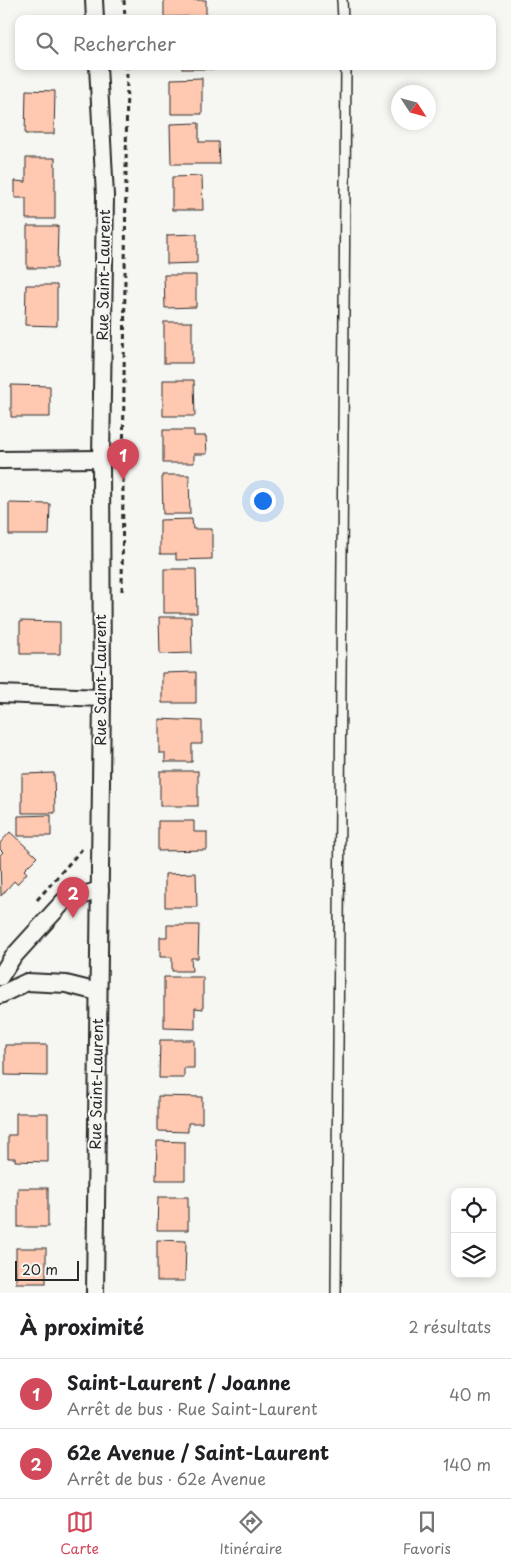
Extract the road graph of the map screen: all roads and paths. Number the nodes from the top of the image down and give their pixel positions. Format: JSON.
{"nodes":[{"id":1,"x":94,"y":0,"type":"edge"},
{"id":2,"x":124,"y":0,"type":"edge"},
{"id":3,"x":342,"y":0,"type":"edge"},
{"id":4,"x":95,"y":15,"type":"edge"},
{"id":5,"x":125,"y":15,"type":"edge"},
{"id":6,"x":343,"y":15,"type":"edge"},
{"id":7,"x":98,"y":70,"type":"edge"},
{"id":8,"x":127,"y":70,"type":"edge"},
{"id":9,"x":346,"y":70,"type":"edge"},
{"id":10,"x":101,"y":459,"type":"junction"},
{"id":11,"x":0,"y":460,"type":"edge"},
{"id":12,"x":122,"y":598,"type":"dead end"},
{"id":13,"x":0,"y":694,"type":"edge"},
{"id":14,"x":102,"y":698,"type":"junction"},
{"id":15,"x":81,"y":849,"type":"dead end"},
{"id":16,"x":100,"y":890,"type":"junction"},
{"id":17,"x":31,"y":906,"type":"dead end"},
{"id":18,"x":0,"y":977,"type":"edge"},
{"id":19,"x":98,"y":992,"type":"junction"},
{"id":20,"x":0,"y":996,"type":"edge"},
{"id":21,"x":95,"y":1293,"type":"edge"},
{"id":22,"x":336,"y":1293,"type":"edge"}],
"edges":[{"from":1,"to":4,"type":"street"},
{"from":2,"to":5,"type":"path"},
{"from":3,"to":6,"type":"lane"},
{"from":7,"to":10,"type":"street","name":"Rue Saint-Laurent"},
{"from":8,"to":12,"type":"path","name":"Rue Saint-Laurent"},
{"from":9,"to":22,"type":"lane"},
{"from":10,"to":11,"type":"street"},
{"from":10,"to":14,"type":"street","name":"Rue Saint-Laurent"},
{"from":13,"to":14,"type":"street"},
{"from":14,"to":16,"type":"street","name":"Rue Saint-Laurent"},
{"from":15,"to":17,"type":"path"},
{"from":16,"to":18,"type":"street"},
{"from":16,"to":19,"type":"street","name":"Rue Saint-Laurent"},
{"from":19,"to":20,"type":"street"},
{"from":19,"to":21,"type":"street","name":"Rue Saint-Laurent"}]}
